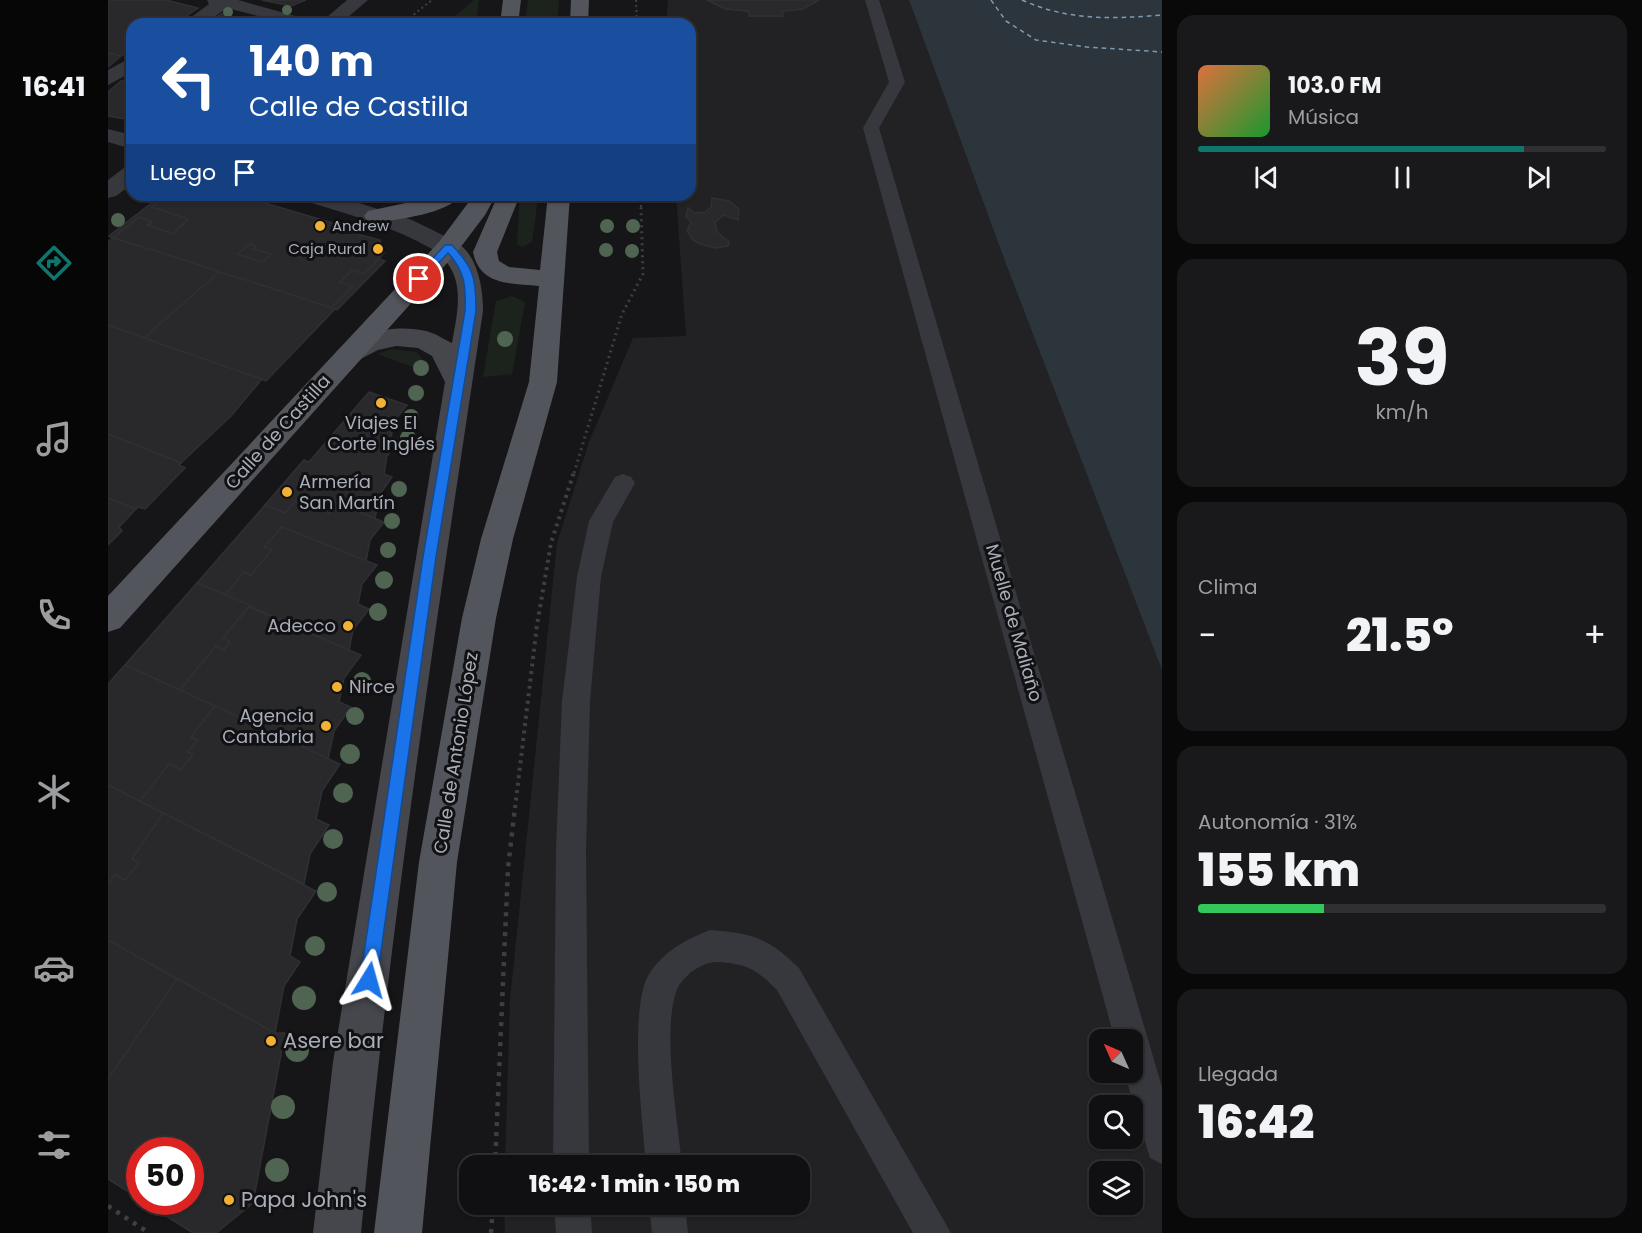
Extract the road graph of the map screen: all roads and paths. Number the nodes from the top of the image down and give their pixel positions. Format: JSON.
{"nodes":[{"id":1,"x":358,"y":0,"type":"edge"},
{"id":2,"x":432,"y":0,"type":"edge"},
{"id":3,"x":512,"y":0,"type":"edge"},
{"id":4,"x":580,"y":0,"type":"edge"},
{"id":5,"x":636,"y":0,"type":"edge"},
{"id":6,"x":872,"y":0,"type":"edge"},
{"id":7,"x":220,"y":1,"type":"edge"},
{"id":8,"x":199,"y":18,"type":"edge"},
{"id":9,"x":287,"y":18,"type":"edge"},
{"id":10,"x":336,"y":18,"type":"edge"},
{"id":11,"x":410,"y":18,"type":"edge"},
{"id":12,"x":510,"y":18,"type":"edge"},
{"id":13,"x":579,"y":18,"type":"edge"},
{"id":14,"x":636,"y":18,"type":"edge"},
{"id":15,"x":126,"y":67,"type":"edge"},
{"id":16,"x":108,"y":79,"type":"edge"},
{"id":17,"x":108,"y":135,"type":"edge"},
{"id":18,"x":126,"y":140,"type":"edge"},
{"id":19,"x":126,"y":178,"type":"edge"},
{"id":20,"x":108,"y":191,"type":"edge"},
{"id":21,"x":329,"y":201,"type":"edge"},
{"id":22,"x":437,"y":201,"type":"edge"},
{"id":23,"x":482,"y":201,"type":"edge"},
{"id":24,"x":507,"y":201,"type":"edge"},
{"id":25,"x":559,"y":201,"type":"edge"},
{"id":26,"x":375,"y":216,"type":"junction"},
{"id":27,"x":488,"y":243,"type":"junction"},
{"id":28,"x":556,"y":243,"type":"junction"},
{"id":29,"x":448,"y":247,"type":"junction"},
{"id":30,"x":553,"y":280,"type":"junction"},
{"id":31,"x":345,"y":358,"type":"junction"},
{"id":32,"x":460,"y":385,"type":"junction"},
{"id":33,"x":623,"y":483,"type":"dead end"},
{"id":34,"x":108,"y":618,"type":"edge"},
{"id":35,"x":1129,"y":1029,"type":"edge"},
{"id":36,"x":1143,"y":1080,"type":"edge"},
{"id":37,"x":1162,"y":1146,"type":"edge"},
{"id":38,"x":571,"y":1155,"type":"edge"},
{"id":39,"x":663,"y":1155,"type":"edge"},
{"id":40,"x":108,"y":1206,"type":"edge"},
{"id":41,"x":492,"y":1215,"type":"edge"},
{"id":42,"x":573,"y":1215,"type":"edge"},
{"id":43,"x":668,"y":1215,"type":"edge"},
{"id":44,"x":149,"y":1233,"type":"edge"},
{"id":45,"x":337,"y":1233,"type":"edge"},
{"id":46,"x":398,"y":1233,"type":"edge"},
{"id":47,"x":491,"y":1233,"type":"edge"},
{"id":48,"x":574,"y":1233,"type":"edge"},
{"id":49,"x":670,"y":1233,"type":"edge"},
{"id":50,"x":933,"y":1233,"type":"edge"}],
"edges":[{"from":1,"to":10,"type":"street"},
{"from":2,"to":11,"type":"path"},
{"from":3,"to":12,"type":"main road"},
{"from":4,"to":13,"type":"main road"},
{"from":5,"to":14,"type":"path"},
{"from":6,"to":35,"type":"lane","name":"Muelle de Maliaño"},
{"from":7,"to":8,"type":"street"},
{"from":7,"to":9,"type":"street"},
{"from":15,"to":16,"type":"street"},
{"from":17,"to":18,"type":"street"},
{"from":19,"to":20,"type":"street"},
{"from":21,"to":26,"type":"street"},
{"from":22,"to":26,"type":"main road"},
{"from":23,"to":29,"type":"main road"},
{"from":24,"to":27,"type":"main road"},
{"from":25,"to":28,"type":"main road","name":"Calle de Antonio López"},
{"from":26,"to":29,"type":"street"},
{"from":27,"to":28,"type":"main road"},
{"from":27,"to":30,"type":"main road"},
{"from":28,"to":30,"type":"main road","name":"Calle de Antonio López"},
{"from":29,"to":31,"type":"main road","name":"Calle de Castilla"},
{"from":29,"to":32,"type":"main road"},
{"from":30,"to":46,"type":"main road","name":"Calle de Antonio López"},
{"from":31,"to":32,"type":"main road"},
{"from":31,"to":34,"type":"main road","name":"Calle de Castilla"},
{"from":32,"to":45,"type":"main road"},
{"from":33,"to":38,"type":"lane"},
{"from":36,"to":37,"type":"lane","name":"Muelle de Maliaño"},
{"from":39,"to":50,"type":"lane"},
{"from":40,"to":44,"type":"path"},
{"from":41,"to":47,"type":"path"},
{"from":42,"to":48,"type":"lane"},
{"from":43,"to":49,"type":"lane"}]}
